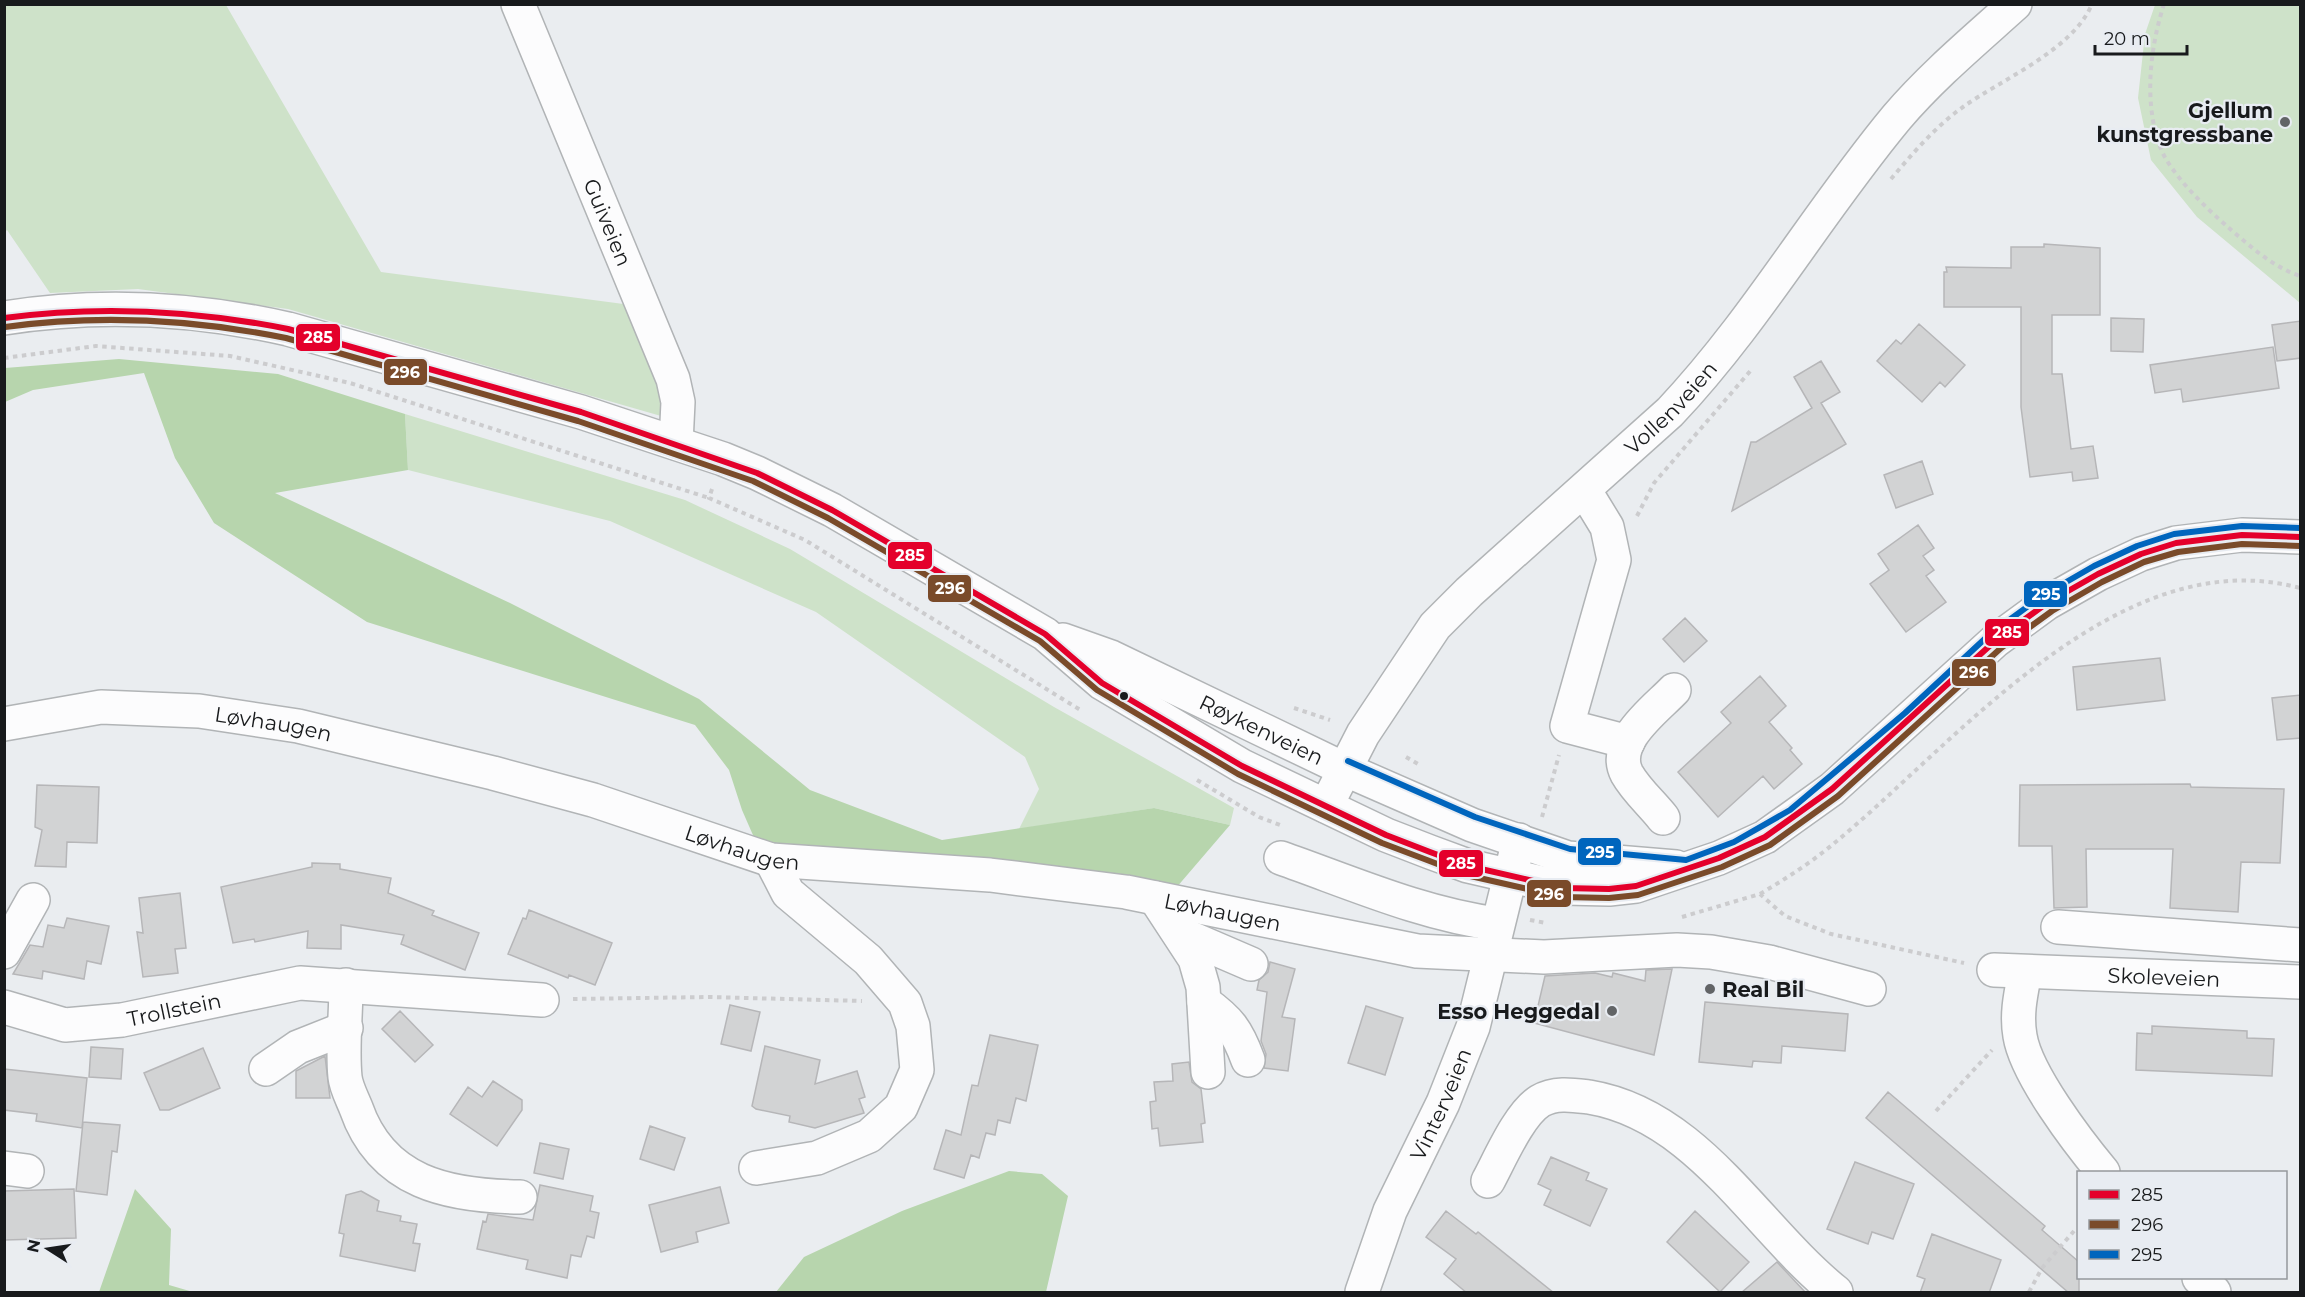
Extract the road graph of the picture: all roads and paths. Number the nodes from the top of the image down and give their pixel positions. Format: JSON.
{"nodes":[{"id":1,"x":518,"y":4,"type":"edge"},
{"id":2,"x":2015,"y":4,"type":"edge"},
{"id":3,"x":2092,"y":4,"type":"edge"},
{"id":4,"x":2164,"y":4,"type":"edge"},
{"id":5,"x":1885,"y":187,"type":"dead end"},
{"id":6,"x":2301,"y":276,"type":"edge"},
{"id":7,"x":4,"y":318,"type":"edge"},
{"id":8,"x":4,"y":358,"type":"edge"},
{"id":9,"x":1759,"y":361,"type":"dead end"},
{"id":10,"x":676,"y":443,"type":"junction"},
{"id":11,"x":1585,"y":491,"type":"junction"},
{"id":12,"x":709,"y":498,"type":"dead end"},
{"id":13,"x":2301,"y":537,"type":"edge"},
{"id":14,"x":1614,"y":560,"type":"junction"},
{"id":15,"x":2301,"y":588,"type":"edge"},
{"id":16,"x":1045,"y":634,"type":"junction"},
{"id":17,"x":1674,"y":690,"type":"dead end"},
{"id":18,"x":4,"y":724,"type":"edge"},
{"id":19,"x":1568,"y":726,"type":"junction"},
{"id":20,"x":1628,"y":742,"type":"junction"},
{"id":21,"x":1344,"y":769,"type":"junction"},
{"id":22,"x":1326,"y":806,"type":"junction"},
{"id":23,"x":1663,"y":818,"type":"dead end"},
{"id":24,"x":1551,"y":822,"type":"dead end"},
{"id":25,"x":1519,"y":840,"type":"junction"},
{"id":26,"x":1281,"y":858,"type":"dead end"},
{"id":27,"x":771,"y":860,"type":"junction"},
{"id":28,"x":1687,"y":869,"type":"junction"},
{"id":29,"x":1511,"y":876,"type":"junction"},
{"id":30,"x":1760,"y":894,"type":"dead end"},
{"id":31,"x":1155,"y":897,"type":"junction"},
{"id":32,"x":33,"y":900,"type":"dead end"},
{"id":33,"x":2058,"y":927,"type":"dead end"},
{"id":34,"x":1179,"y":933,"type":"junction"},
{"id":35,"x":2198,"y":937,"type":"junction"},
{"id":36,"x":1494,"y":939,"type":"junction"},
{"id":37,"x":2301,"y":945,"type":"edge"},
{"id":38,"x":4,"y":952,"type":"edge"},
{"id":39,"x":1251,"y":964,"type":"dead end"},
{"id":40,"x":2197,"y":976,"type":"junction"},
{"id":41,"x":2301,"y":982,"type":"edge"},
{"id":42,"x":346,"y":985,"type":"junction"},
{"id":43,"x":1869,"y":989,"type":"dead end"},
{"id":44,"x":542,"y":1000,"type":"joint"},
{"id":45,"x":1204,"y":1002,"type":"junction"},
{"id":46,"x":905,"y":1003,"type":"junction"},
{"id":47,"x":4,"y":1007,"type":"edge"},
{"id":48,"x":346,"y":1028,"type":"junction"},
{"id":49,"x":1248,"y":1060,"type":"dead end"},
{"id":50,"x":1975,"y":1067,"type":"dead end"},
{"id":51,"x":266,"y":1069,"type":"dead end"},
{"id":52,"x":1208,"y":1071,"type":"dead end"},
{"id":53,"x":1936,"y":1111,"type":"dead end"},
{"id":54,"x":756,"y":1168,"type":"dead end"},
{"id":55,"x":2101,"y":1171,"type":"edge"},
{"id":56,"x":1488,"y":1181,"type":"dead end"},
{"id":57,"x":520,"y":1197,"type":"dead end"},
{"id":58,"x":2074,"y":1231,"type":"dead end"},
{"id":59,"x":2200,"y":1279,"type":"edge"},
{"id":60,"x":1362,"y":1293,"type":"edge"},
{"id":61,"x":1836,"y":1293,"type":"edge"},
{"id":62,"x":2029,"y":1293,"type":"edge"},
{"id":63,"x":2214,"y":1293,"type":"edge"}],
"edges":[{"from":1,"to":10,"type":"main road","name":"Guiveien"},
{"from":2,"to":11,"type":"main road","name":"Vollenveien"},
{"from":3,"to":5,"type":"path"},
{"from":4,"to":6,"type":"path"},
{"from":7,"to":10,"type":"main road","name":"Røykenveien"},
{"from":8,"to":12,"type":"path"},
{"from":9,"to":14,"type":"path"},
{"from":10,"to":16,"type":"main road","name":"Røykenveien"},
{"from":11,"to":14,"type":"main road"},
{"from":11,"to":21,"type":"main road","name":"Vollenveien"},
{"from":13,"to":28,"type":"main road","name":"Røykenveien"},
{"from":14,"to":19,"type":"main road"},
{"from":15,"to":30,"type":"path"},
{"from":16,"to":21,"type":"main road","name":"Røykenveien"},
{"from":16,"to":22,"type":"main road","name":"Røykenveien"},
{"from":17,"to":20,"type":"main road"},
{"from":18,"to":27,"type":"main road","name":"Løvhaugen"},
{"from":19,"to":20,"type":"main road"},
{"from":19,"to":24,"type":"path"},
{"from":20,"to":23,"type":"main road"},
{"from":21,"to":22,"type":"main road","name":"Vollenveien"},
{"from":21,"to":25,"type":"main road","name":"Røykenveien"},
{"from":22,"to":29,"type":"main road","name":"Røykenveien"},
{"from":25,"to":28,"type":"main road","name":"Røykenveien"},
{"from":25,"to":29,"type":"main road","name":"Vinterveien"},
{"from":26,"to":36,"type":"main road"},
{"from":27,"to":31,"type":"main road","name":"Løvhaugen"},
{"from":27,"to":46,"type":"main road"},
{"from":28,"to":29,"type":"main road","name":"Røykenveien"},
{"from":29,"to":36,"type":"main road","name":"Vinterveien"},
{"from":31,"to":34,"type":"main road"},
{"from":31,"to":36,"type":"main road","name":"Løvhaugen"},
{"from":32,"to":38,"type":"main road"},
{"from":33,"to":35,"type":"main road"},
{"from":34,"to":39,"type":"main road"},
{"from":34,"to":45,"type":"main road"},
{"from":35,"to":37,"type":"main road"},
{"from":35,"to":40,"type":"main road"},
{"from":36,"to":43,"type":"main road"},
{"from":36,"to":60,"type":"main road","name":"Vinterveien"},
{"from":40,"to":41,"type":"main road","name":"Skoleveien"},
{"from":40,"to":55,"type":"main road","name":"Skoleveien"},
{"from":42,"to":44,"type":"main road","name":"Trollstein"},
{"from":42,"to":47,"type":"main road","name":"Trollstein"},
{"from":42,"to":48,"type":"main road"},
{"from":44,"to":46,"type":"path"},
{"from":45,"to":49,"type":"main road"},
{"from":45,"to":52,"type":"main road"},
{"from":46,"to":54,"type":"main road"},
{"from":48,"to":51,"type":"main road"},
{"from":48,"to":57,"type":"main road"},
{"from":50,"to":53,"type":"path"},
{"from":56,"to":61,"type":"main road"},
{"from":58,"to":62,"type":"path"},
{"from":59,"to":63,"type":"main road"}]}
